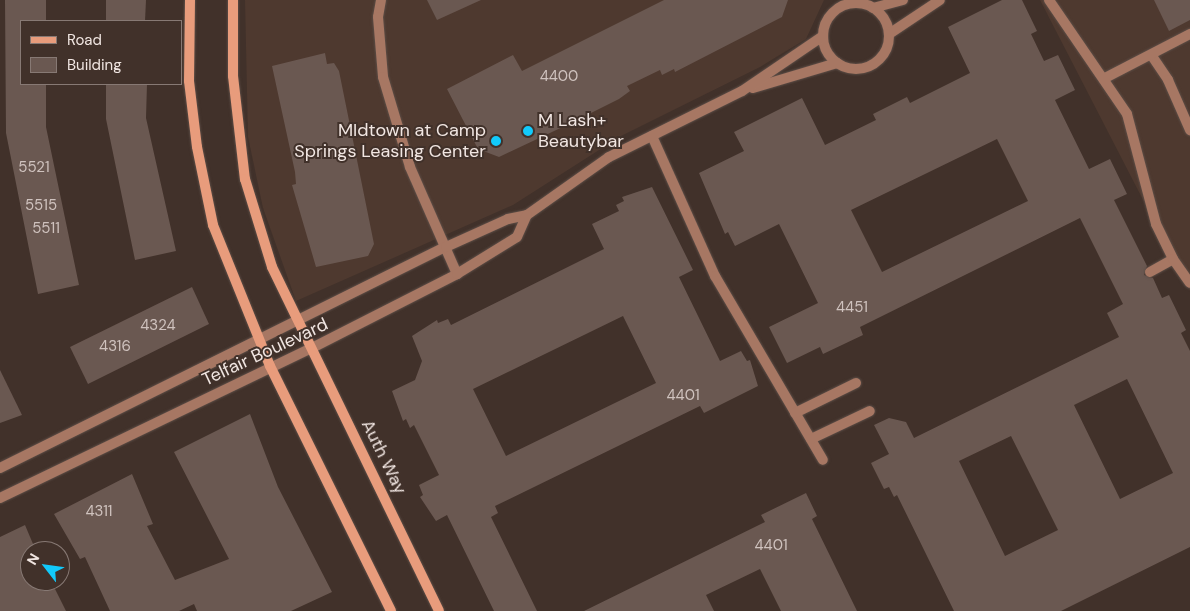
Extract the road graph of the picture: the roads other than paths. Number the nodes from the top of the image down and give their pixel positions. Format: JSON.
{"nodes":[{"id":1,"x":190,"y":0,"type":"edge"},
{"id":2,"x":233,"y":0,"type":"edge"},
{"id":3,"x":381,"y":0,"type":"edge"},
{"id":4,"x":903,"y":0,"type":"edge"},
{"id":5,"x":940,"y":0,"type":"edge"},
{"id":6,"x":1049,"y":0,"type":"edge"},
{"id":7,"x":840,"y":3,"type":"edge"},
{"id":8,"x":873,"y":8,"type":"junction"},
{"id":9,"x":889,"y":34,"type":"junction"},
{"id":10,"x":1190,"y":34,"type":"edge"},
{"id":11,"x":823,"y":36,"type":"junction"},
{"id":12,"x":1152,"y":56,"type":"junction"},
{"id":13,"x":837,"y":63,"type":"junction"},
{"id":14,"x":1104,"y":78,"type":"junction"},
{"id":15,"x":742,"y":91,"type":"junction"},
{"id":16,"x":1190,"y":130,"type":"edge"},
{"id":17,"x":652,"y":136,"type":"junction"},
{"id":18,"x":527,"y":215,"type":"junction"},
{"id":19,"x":446,"y":247,"type":"junction"},
{"id":20,"x":1173,"y":260,"type":"junction"},
{"id":21,"x":1150,"y":272,"type":"dead end"},
{"id":22,"x":457,"y":274,"type":"junction"},
{"id":23,"x":1190,"y":284,"type":"edge"},
{"id":24,"x":295,"y":320,"type":"junction"},
{"id":25,"x":257,"y":334,"type":"junction"},
{"id":26,"x":310,"y":349,"type":"junction"},
{"id":27,"x":270,"y":366,"type":"junction"},
{"id":28,"x":856,"y":382,"type":"dead end"},
{"id":29,"x":870,"y":411,"type":"dead end"},
{"id":30,"x":795,"y":413,"type":"junction"},
{"id":31,"x":811,"y":439,"type":"junction"},
{"id":32,"x":823,"y":460,"type":"dead end"},
{"id":33,"x":0,"y":468,"type":"edge"},
{"id":34,"x":0,"y":498,"type":"edge"},
{"id":35,"x":391,"y":611,"type":"edge"},
{"id":36,"x":439,"y":611,"type":"edge"}],
"edges":[{"from":1,"to":25,"type":"street"},
{"from":2,"to":24,"type":"street","name":"Auth Way"},
{"from":3,"to":19,"type":"street"},
{"from":4,"to":8,"type":"street"},
{"from":5,"to":9,"type":"street"},
{"from":6,"to":14,"type":"street"},
{"from":7,"to":8,"type":"street"},
{"from":7,"to":11,"type":"street"},
{"from":8,"to":9,"type":"street"},
{"from":9,"to":13,"type":"street"},
{"from":10,"to":12,"type":"street"},
{"from":11,"to":13,"type":"street"},
{"from":11,"to":15,"type":"street","name":"Telfair Boulevard"},
{"from":12,"to":14,"type":"street"},
{"from":12,"to":16,"type":"street"},
{"from":13,"to":15,"type":"street","name":"Telfair Boulevard"},
{"from":14,"to":20,"type":"street"},
{"from":15,"to":17,"type":"street","name":"Telfair Boulevard"},
{"from":17,"to":18,"type":"street","name":"Telfair Boulevard"},
{"from":17,"to":30,"type":"street"},
{"from":18,"to":19,"type":"street","name":"Telfair Boulevard"},
{"from":18,"to":22,"type":"street","name":"Telfair Boulevard"},
{"from":19,"to":22,"type":"street"},
{"from":19,"to":24,"type":"street","name":"Telfair Boulevard"},
{"from":20,"to":21,"type":"street"},
{"from":20,"to":23,"type":"street"},
{"from":22,"to":26,"type":"street","name":"Telfair Boulevard"},
{"from":24,"to":25,"type":"street","name":"Telfair Boulevard"},
{"from":24,"to":26,"type":"street","name":"Auth Way"},
{"from":25,"to":27,"type":"street"},
{"from":25,"to":33,"type":"street","name":"Telfair Boulevard"},
{"from":26,"to":27,"type":"street","name":"Telfair Boulevard"},
{"from":26,"to":36,"type":"street","name":"Auth Way"},
{"from":27,"to":34,"type":"street","name":"Telfair Boulevard"},
{"from":27,"to":35,"type":"street"},
{"from":28,"to":30,"type":"street"},
{"from":29,"to":31,"type":"street"},
{"from":30,"to":31,"type":"street"},
{"from":31,"to":32,"type":"street"}]}
